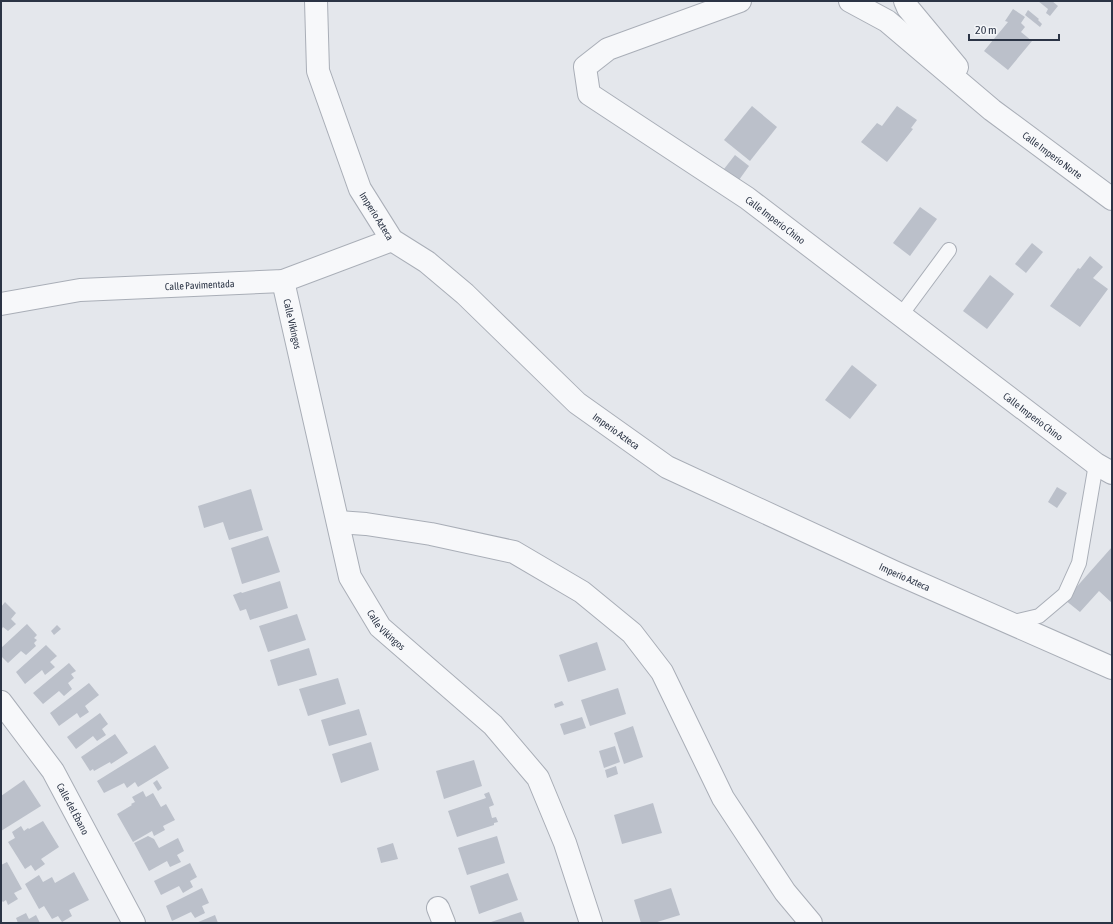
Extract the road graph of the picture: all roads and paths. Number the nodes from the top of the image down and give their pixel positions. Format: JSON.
{"nodes":[{"id":1,"x":316,"y":1,"type":"edge"},
{"id":2,"x":740,"y":1,"type":"edge"},
{"id":3,"x":850,"y":1,"type":"edge"},
{"id":4,"x":905,"y":1,"type":"edge"},
{"id":5,"x":992,"y":110,"type":"junction"},
{"id":6,"x":1112,"y":199,"type":"edge"},
{"id":7,"x":392,"y":240,"type":"junction"},
{"id":8,"x":949,"y":250,"type":"dead end"},
{"id":9,"x":283,"y":281,"type":"junction"},
{"id":10,"x":1,"y":304,"type":"edge"},
{"id":11,"x":901,"y":315,"type":"junction"},
{"id":12,"x":1104,"y":469,"type":"edge"},
{"id":13,"x":338,"y":522,"type":"junction"},
{"id":14,"x":1010,"y":623,"type":"junction"},
{"id":15,"x":1112,"y":668,"type":"edge"},
{"id":16,"x":1,"y":702,"type":"edge"},
{"id":17,"x":134,"y":923,"type":"edge"},
{"id":18,"x":591,"y":923,"type":"edge"},
{"id":19,"x":811,"y":923,"type":"edge"}],
"edges":[{"from":1,"to":7,"type":"street","name":"Imperio Azteca"},
{"from":2,"to":11,"type":"street","name":"Calle Imperio Chino"},
{"from":3,"to":5,"type":"street"},
{"from":4,"to":5,"type":"street"},
{"from":5,"to":6,"type":"street","name":"Calle Imperio Norte"},
{"from":7,"to":9,"type":"street","name":"Calle Pavimentada"},
{"from":7,"to":14,"type":"street","name":"Imperio Azteca"},
{"from":8,"to":11,"type":"lane"},
{"from":9,"to":10,"type":"street","name":"Calle Pavimentada"},
{"from":9,"to":13,"type":"street","name":"Calle Vikingos"},
{"from":11,"to":12,"type":"street","name":"Calle Imperio Chino"},
{"from":12,"to":14,"type":"lane"},
{"from":13,"to":18,"type":"street","name":"Calle Vikingos"},
{"from":13,"to":19,"type":"street"},
{"from":14,"to":15,"type":"street","name":"Imperio Azteca"},
{"from":16,"to":17,"type":"street","name":"Calle del Ébano"}]}
